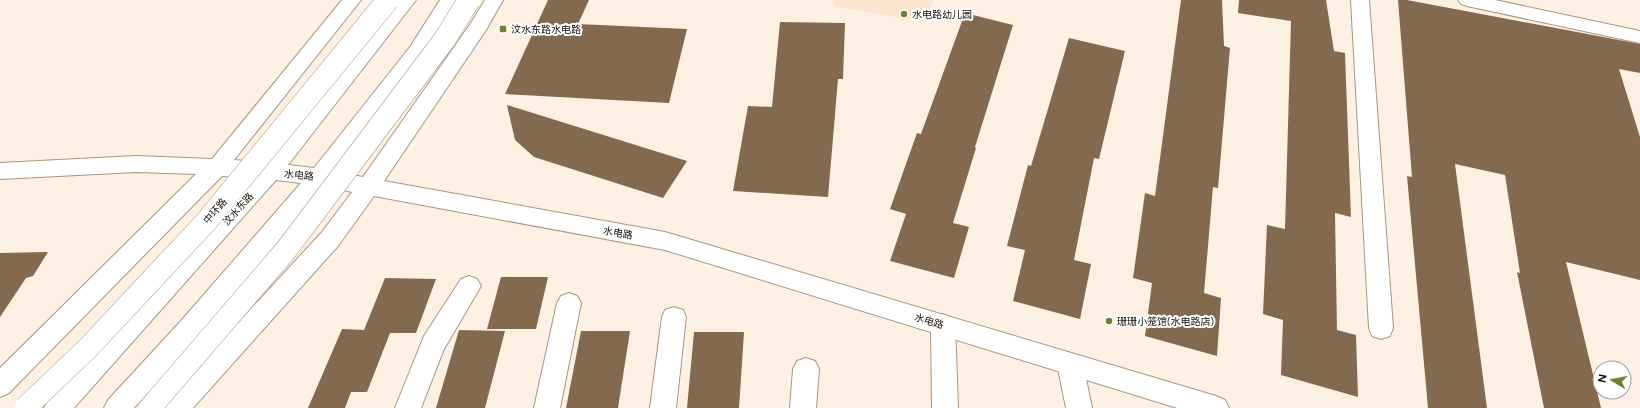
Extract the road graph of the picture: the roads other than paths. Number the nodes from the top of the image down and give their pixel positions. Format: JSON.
{"nodes":[{"id":1,"x":352,"y":0,"type":"edge"},
{"id":2,"x":388,"y":0,"type":"edge"},
{"id":3,"x":407,"y":0,"type":"edge"},
{"id":4,"x":450,"y":0,"type":"edge"},
{"id":5,"x":469,"y":0,"type":"edge"},
{"id":6,"x":494,"y":0,"type":"edge"},
{"id":7,"x":1360,"y":0,"type":"edge"},
{"id":8,"x":1467,"y":0,"type":"edge"},
{"id":9,"x":1640,"y":37,"type":"edge"},
{"id":10,"x":217,"y":167,"type":"junction"},
{"id":11,"x":0,"y":171,"type":"edge"},
{"id":12,"x":271,"y":172,"type":"junction"},
{"id":13,"x":319,"y":177,"type":"junction"},
{"id":14,"x":368,"y":187,"type":"junction"},
{"id":15,"x":470,"y":286,"type":"dead end"},
{"id":16,"x":569,"y":303,"type":"dead end"},
{"id":17,"x":674,"y":317,"type":"dead end"},
{"id":18,"x":943,"y":325,"type":"junction"},
{"id":19,"x":1381,"y":328,"type":"dead end"},
{"id":20,"x":1070,"y":364,"type":"junction"},
{"id":21,"x":806,"y":369,"type":"dead end"},
{"id":22,"x":0,"y":385,"type":"edge"},
{"id":23,"x":25,"y":408,"type":"edge"},
{"id":24,"x":57,"y":408,"type":"edge"},
{"id":25,"x":117,"y":408,"type":"edge"},
{"id":26,"x":150,"y":408,"type":"edge"},
{"id":27,"x":176,"y":408,"type":"edge"},
{"id":28,"x":408,"y":408,"type":"edge"},
{"id":29,"x":547,"y":408,"type":"edge"},
{"id":30,"x":664,"y":408,"type":"edge"},
{"id":31,"x":804,"y":408,"type":"edge"},
{"id":32,"x":945,"y":408,"type":"edge"},
{"id":33,"x":1079,"y":408,"type":"edge"},
{"id":34,"x":1216,"y":408,"type":"edge"}],
"edges":[{"from":1,"to":10,"type":"main road"},
{"from":2,"to":23,"type":"main road","name":"中环路","bridge":true},
{"from":3,"to":12,"type":"main road","name":"汶水东路"},
{"from":4,"to":13,"type":"main road"},
{"from":5,"to":26,"type":"main road","bridge":true},
{"from":6,"to":14,"type":"main road"},
{"from":7,"to":19,"type":"main road"},
{"from":8,"to":9,"type":"main road"},
{"from":10,"to":11,"type":"main road","name":"水电路"},
{"from":10,"to":12,"type":"main road","name":"水电路"},
{"from":10,"to":22,"type":"main road"},
{"from":12,"to":13,"type":"main road","name":"水电路"},
{"from":12,"to":24,"type":"main road","name":"汶水东路"},
{"from":13,"to":14,"type":"main road","name":"水电路"},
{"from":13,"to":25,"type":"main road"},
{"from":14,"to":18,"type":"main road","name":"水电路"},
{"from":14,"to":27,"type":"main road"},
{"from":15,"to":28,"type":"main road"},
{"from":16,"to":29,"type":"main road"},
{"from":17,"to":30,"type":"main road"},
{"from":18,"to":20,"type":"main road","name":"水电路"},
{"from":18,"to":32,"type":"main road"},
{"from":20,"to":33,"type":"main road"},
{"from":20,"to":34,"type":"main road","name":"水电路"},
{"from":21,"to":31,"type":"main road"}]}
